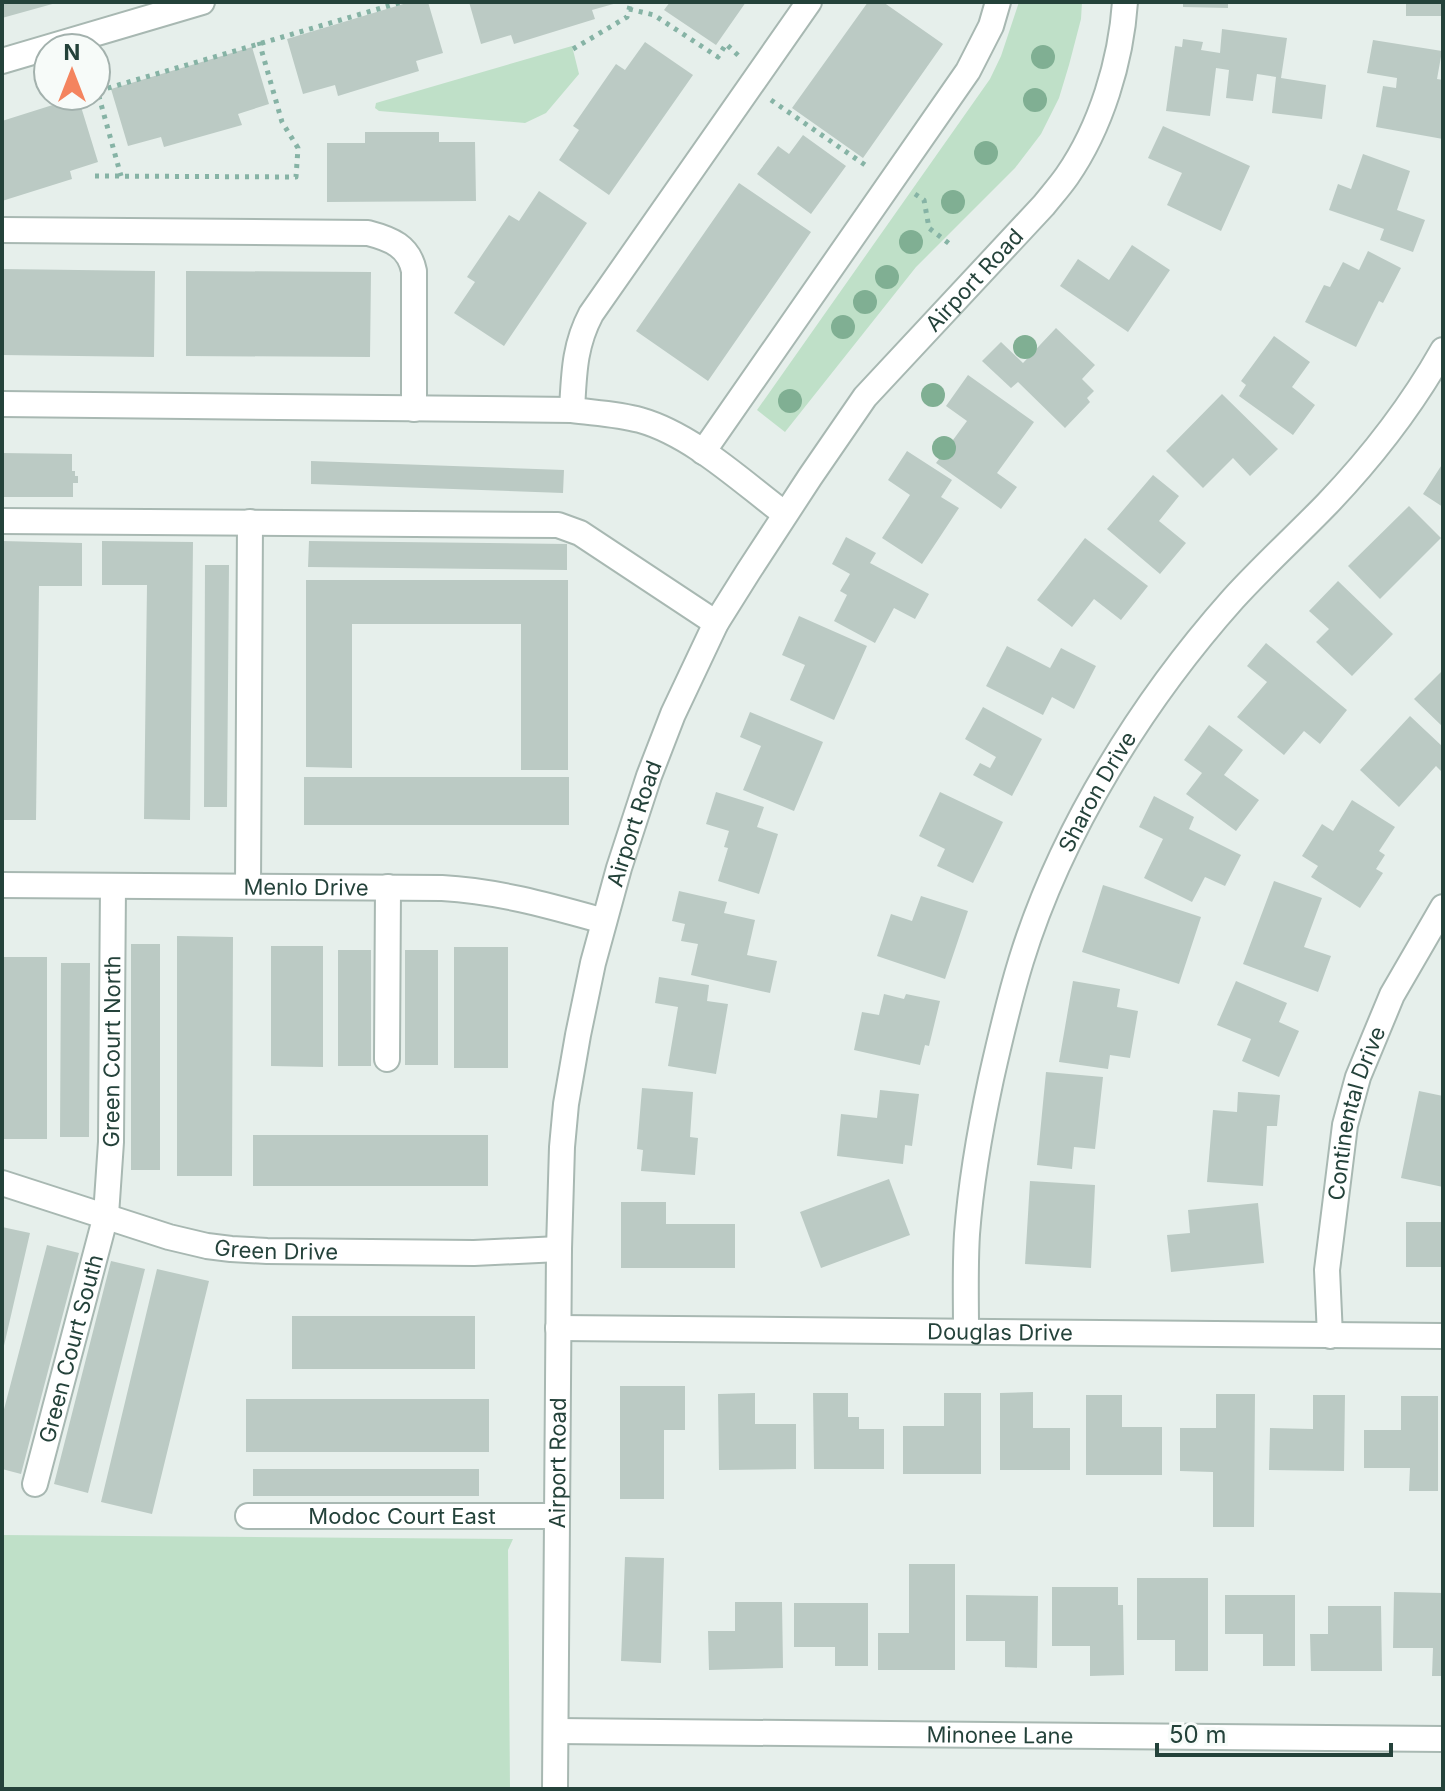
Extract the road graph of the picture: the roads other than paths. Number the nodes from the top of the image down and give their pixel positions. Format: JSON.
{"nodes":[{"id":1,"x":202,"y":2,"type":"edge"},
{"id":2,"x":809,"y":2,"type":"edge"},
{"id":3,"x":998,"y":2,"type":"edge"},
{"id":4,"x":1125,"y":2,"type":"edge"},
{"id":5,"x":2,"y":61,"type":"edge"},
{"id":6,"x":2,"y":230,"type":"edge"},
{"id":7,"x":1443,"y":350,"type":"edge"},
{"id":8,"x":2,"y":404,"type":"edge"},
{"id":9,"x":414,"y":409,"type":"junction"},
{"id":10,"x":572,"y":410,"type":"junction"},
{"id":11,"x":703,"y":452,"type":"junction"},
{"id":12,"x":785,"y":514,"type":"junction"},
{"id":13,"x":2,"y":521,"type":"edge"},
{"id":14,"x":250,"y":522,"type":"junction"},
{"id":15,"x":716,"y":623,"type":"junction"},
{"id":16,"x":2,"y":885,"type":"edge"},
{"id":17,"x":113,"y":886,"type":"junction"},
{"id":18,"x":248,"y":886,"type":"junction"},
{"id":19,"x":388,"y":887,"type":"junction"},
{"id":20,"x":1443,"y":907,"type":"edge"},
{"id":21,"x":604,"y":921,"type":"junction"},
{"id":22,"x":387,"y":1059,"type":"dead end"},
{"id":23,"x":2,"y":1183,"type":"edge"},
{"id":24,"x":106,"y":1215,"type":"junction"},
{"id":25,"x":559,"y":1249,"type":"junction"},
{"id":26,"x":558,"y":1328,"type":"junction"},
{"id":27,"x":966,"y":1331,"type":"junction"},
{"id":28,"x":1330,"y":1336,"type":"junction"},
{"id":29,"x":1443,"y":1336,"type":"edge"},
{"id":30,"x":35,"y":1484,"type":"dead end"},
{"id":31,"x":248,"y":1516,"type":"dead end"},
{"id":32,"x":557,"y":1516,"type":"junction"},
{"id":33,"x":556,"y":1731,"type":"junction"},
{"id":34,"x":1443,"y":1739,"type":"edge"},
{"id":35,"x":555,"y":1789,"type":"edge"}],
"edges":[{"from":1,"to":5,"type":"street"},
{"from":2,"to":10,"type":"street"},
{"from":3,"to":11,"type":"street"},
{"from":4,"to":12,"type":"street","name":"Airport Road"},
{"from":6,"to":9,"type":"street"},
{"from":7,"to":27,"type":"street","name":"Sharon Drive"},
{"from":8,"to":9,"type":"street"},
{"from":9,"to":10,"type":"street"},
{"from":10,"to":11,"type":"street"},
{"from":11,"to":12,"type":"street"},
{"from":12,"to":15,"type":"street","name":"Airport Road"},
{"from":13,"to":14,"type":"street"},
{"from":14,"to":15,"type":"street"},
{"from":14,"to":18,"type":"street"},
{"from":15,"to":21,"type":"street","name":"Airport Road"},
{"from":16,"to":17,"type":"street","name":"Menlo Drive"},
{"from":17,"to":18,"type":"street","name":"Menlo Drive"},
{"from":17,"to":24,"type":"street","name":"Green Court North"},
{"from":18,"to":19,"type":"street","name":"Menlo Drive"},
{"from":19,"to":21,"type":"street","name":"Menlo Drive"},
{"from":19,"to":22,"type":"street"},
{"from":20,"to":28,"type":"street","name":"Continental Drive"},
{"from":21,"to":25,"type":"street","name":"Airport Road"},
{"from":23,"to":24,"type":"street","name":"Green Drive"},
{"from":24,"to":25,"type":"street","name":"Green Drive"},
{"from":24,"to":30,"type":"street","name":"Green Court South"},
{"from":25,"to":26,"type":"street","name":"Airport Road"},
{"from":26,"to":27,"type":"street","name":"Douglas Drive"},
{"from":26,"to":32,"type":"street","name":"Airport Road"},
{"from":27,"to":28,"type":"street","name":"Douglas Drive"},
{"from":28,"to":29,"type":"street","name":"Douglas Drive"},
{"from":31,"to":32,"type":"street","name":"Modoc Court East"},
{"from":32,"to":33,"type":"street","name":"Airport Road"},
{"from":33,"to":34,"type":"street","name":"Minonee Lane"},
{"from":33,"to":35,"type":"street","name":"Airport Road"}]}
